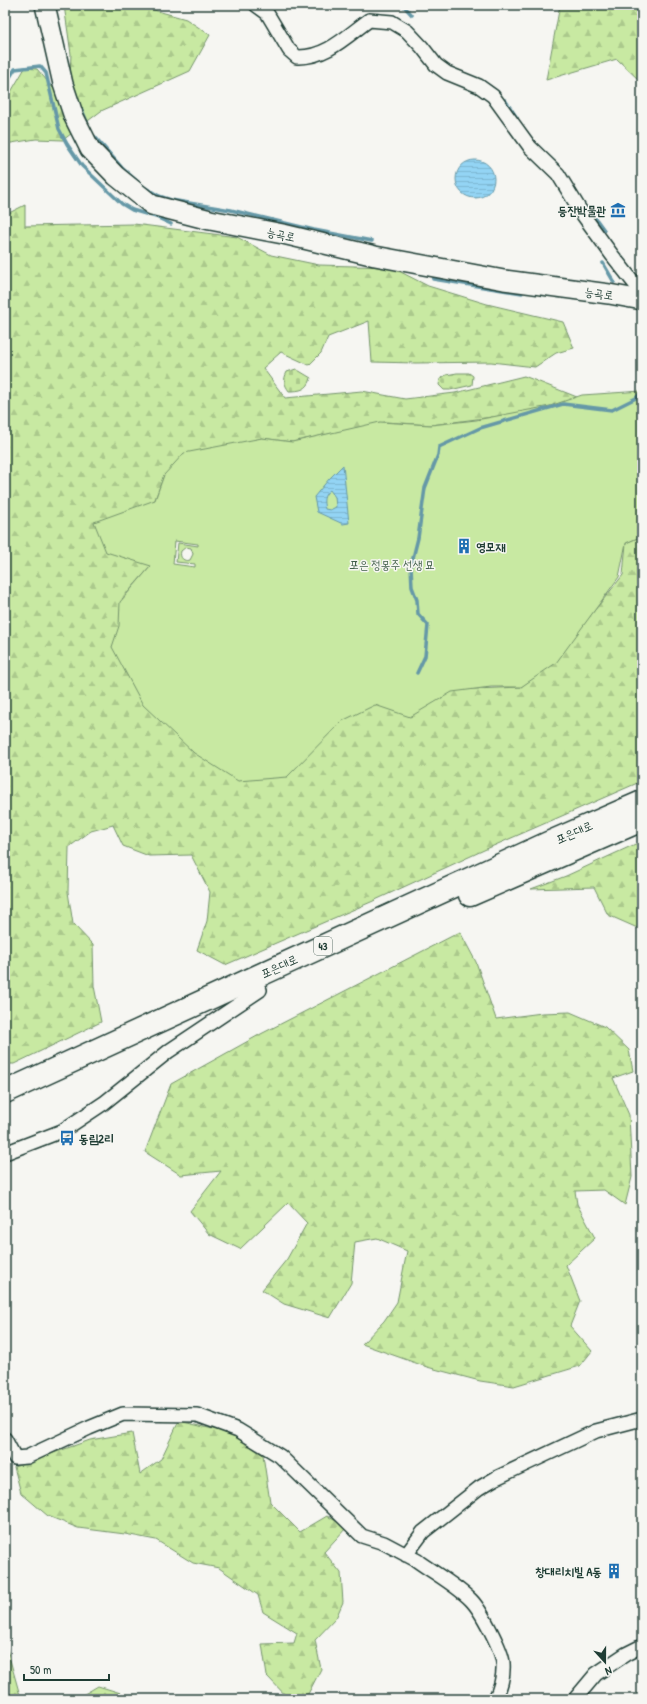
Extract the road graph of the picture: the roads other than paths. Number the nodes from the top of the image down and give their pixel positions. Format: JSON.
{"nodes":[{"id":1,"x":45,"y":5,"type":"edge"},
{"id":2,"x":256,"y":5,"type":"edge"},
{"id":3,"x":642,"y":294,"type":"edge"},
{"id":4,"x":642,"y":300,"type":"edge"},
{"id":5,"x":642,"y":802,"type":"edge"},
{"id":6,"x":642,"y":820,"type":"edge"},
{"id":7,"x":260,"y":990,"type":"junction"},
{"id":8,"x":84,"y":1055,"type":"junction"},
{"id":9,"x":5,"y":1077,"type":"edge"},
{"id":10,"x":5,"y":1092,"type":"edge"},
{"id":11,"x":5,"y":1108,"type":"edge"},
{"id":12,"x":5,"y":1153,"type":"edge"},
{"id":13,"x":642,"y":1419,"type":"edge"},
{"id":14,"x":5,"y":1439,"type":"edge"},
{"id":15,"x":413,"y":1559,"type":"junction"},
{"id":16,"x":642,"y":1646,"type":"edge"},
{"id":17,"x":495,"y":1699,"type":"edge"},
{"id":18,"x":575,"y":1699,"type":"edge"}],
"edges":[{"from":1,"to":4,"type":"street","name":"능곡로"},
{"from":2,"to":3,"type":"street"},
{"from":5,"to":8,"type":"highway","name":"포은대로","number":"43"},
{"from":6,"to":7,"type":"highway","name":"포은대로","number":"43"},
{"from":7,"to":11,"type":"highway","name":"포은대로","number":"43"},
{"from":7,"to":12,"type":"street"},
{"from":8,"to":9,"type":"highway"},
{"from":8,"to":10,"type":"highway","name":"포은대로","number":"43"},
{"from":13,"to":15,"type":"street"},
{"from":14,"to":15,"type":"street"},
{"from":15,"to":17,"type":"street"},
{"from":16,"to":18,"type":"street"}]}
